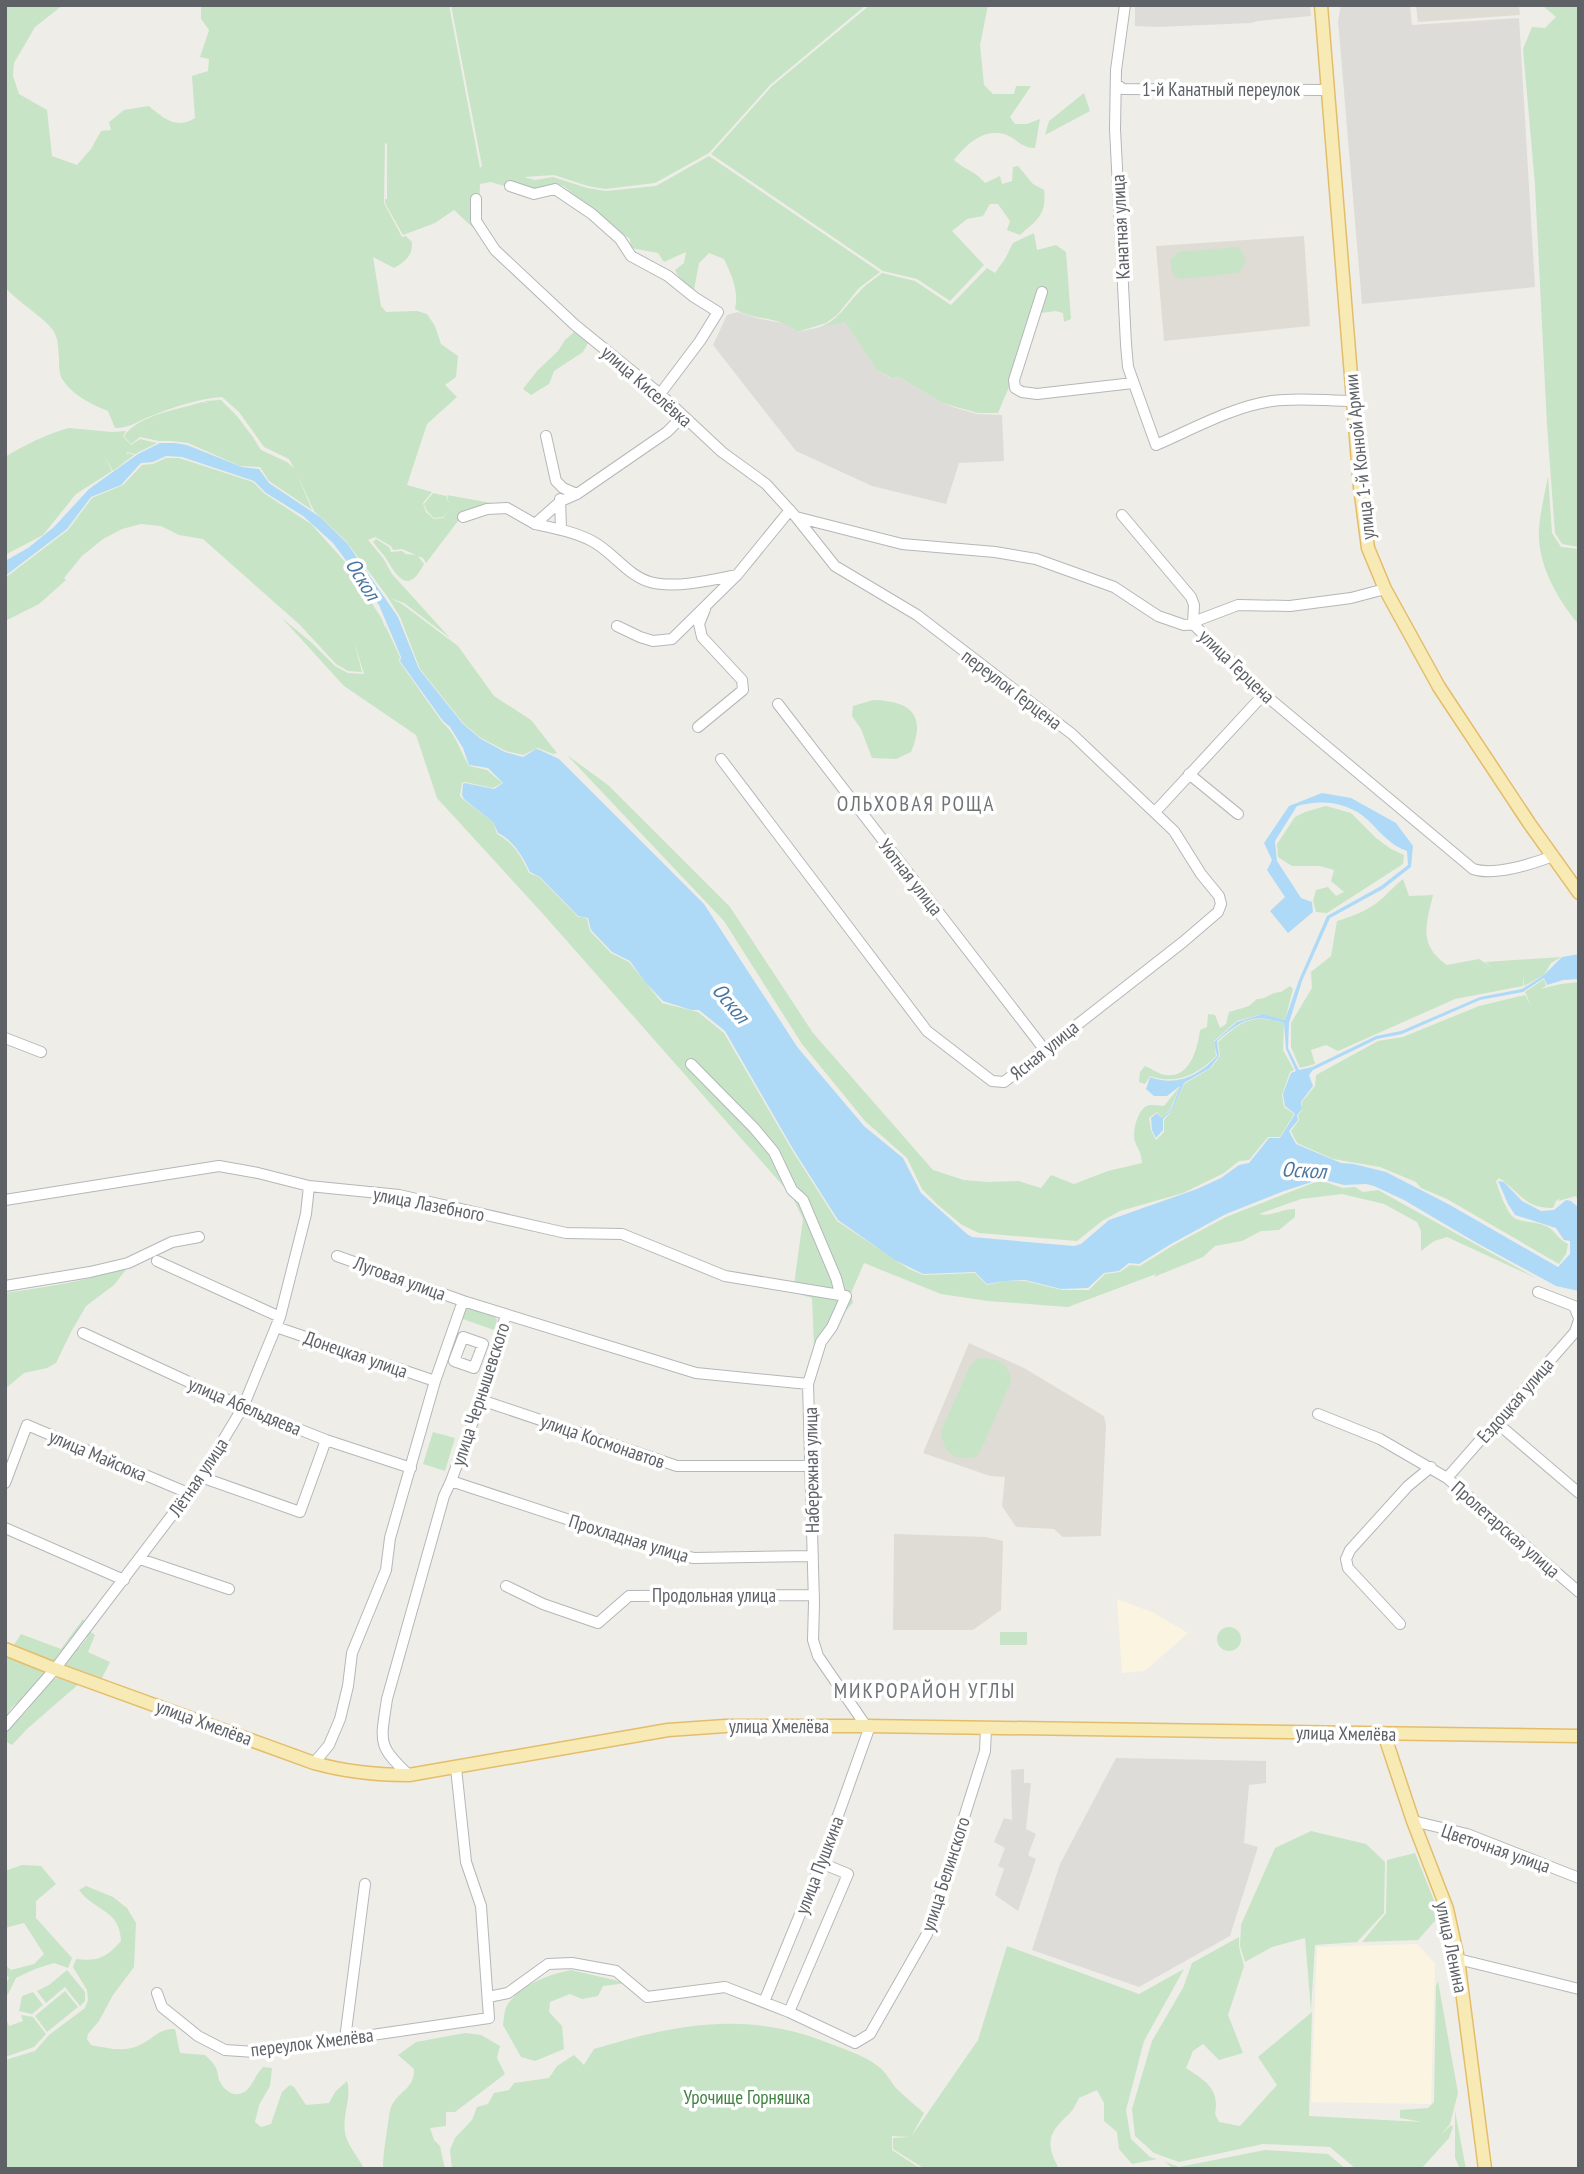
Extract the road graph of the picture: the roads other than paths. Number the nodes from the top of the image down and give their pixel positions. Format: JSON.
{"nodes":[{"id":1,"x":1125,"y":5,"type":"edge"},
{"id":2,"x":1321,"y":5,"type":"edge"},
{"id":3,"x":1116,"y":84,"type":"junction"},
{"id":4,"x":1328,"y":90,"type":"junction"},
{"id":5,"x":510,"y":186,"type":"dead end"},
{"id":6,"x":476,"y":199,"type":"dead end"},
{"id":7,"x":1042,"y":292,"type":"dead end"},
{"id":8,"x":1133,"y":383,"type":"junction"},
{"id":9,"x":660,"y":394,"type":"junction"},
{"id":10,"x":1353,"y":401,"type":"junction"},
{"id":11,"x":683,"y":416,"type":"junction"},
{"id":12,"x":546,"y":436,"type":"dead end"},
{"id":13,"x":556,"y":481,"type":"junction"},
{"id":14,"x":577,"y":494,"type":"junction"},
{"id":15,"x":561,"y":501,"type":"junction"},
{"id":16,"x":793,"y":513,"type":"junction"},
{"id":17,"x":1122,"y":515,"type":"dead end"},
{"id":18,"x":463,"y":517,"type":"dead end"},
{"id":19,"x":535,"y":524,"type":"junction"},
{"id":20,"x":561,"y":530,"type":"junction"},
{"id":21,"x":835,"y":566,"type":"joint"},
{"id":22,"x":737,"y":575,"type":"junction"},
{"id":23,"x":1385,"y":590,"type":"junction"},
{"id":24,"x":706,"y":606,"type":"junction"},
{"id":25,"x":1193,"y":624,"type":"junction"},
{"id":26,"x":617,"y":626,"type":"dead end"},
{"id":27,"x":1264,"y":694,"type":"junction"},
{"id":28,"x":778,"y":704,"type":"dead end"},
{"id":29,"x":698,"y":727,"type":"dead end"},
{"id":30,"x":721,"y":759,"type":"dead end"},
{"id":31,"x":1189,"y":774,"type":"junction"},
{"id":32,"x":1154,"y":812,"type":"junction"},
{"id":33,"x":1238,"y":814,"type":"dead end"},
{"id":34,"x":1174,"y":831,"type":"joint"},
{"id":35,"x":1553,"y":856,"type":"junction"},
{"id":36,"x":1579,"y":893,"type":"edge"},
{"id":37,"x":5,"y":1038,"type":"edge"},
{"id":38,"x":1044,"y":1049,"type":"junction"},
{"id":39,"x":41,"y":1052,"type":"dead end"},
{"id":40,"x":691,"y":1064,"type":"dead end"},
{"id":41,"x":309,"y":1186,"type":"junction"},
{"id":42,"x":5,"y":1200,"type":"edge"},
{"id":43,"x":199,"y":1237,"type":"dead end"},
{"id":44,"x":337,"y":1256,"type":"dead end"},
{"id":45,"x":158,"y":1261,"type":"dead end"},
{"id":46,"x":5,"y":1286,"type":"edge"},
{"id":47,"x":1538,"y":1292,"type":"dead end"},
{"id":48,"x":843,"y":1295,"type":"junction"},
{"id":49,"x":463,"y":1301,"type":"junction"},
{"id":50,"x":506,"y":1315,"type":"junction"},
{"id":51,"x":1579,"y":1319,"type":"edge"},
{"id":52,"x":279,"y":1322,"type":"junction"},
{"id":53,"x":83,"y":1333,"type":"dead end"},
{"id":54,"x":435,"y":1381,"type":"junction"},
{"id":55,"x":808,"y":1384,"type":"junction"},
{"id":56,"x":481,"y":1400,"type":"junction"},
{"id":57,"x":243,"y":1407,"type":"junction"},
{"id":58,"x":1318,"y":1414,"type":"dead end"},
{"id":59,"x":1497,"y":1423,"type":"junction"},
{"id":60,"x":326,"y":1440,"type":"junction"},
{"id":61,"x":811,"y":1466,"type":"junction"},
{"id":62,"x":1431,"y":1467,"type":"junction"},
{"id":63,"x":411,"y":1468,"type":"junction"},
{"id":64,"x":201,"y":1477,"type":"junction"},
{"id":65,"x":1447,"y":1478,"type":"junction"},
{"id":66,"x":452,"y":1481,"type":"junction"},
{"id":67,"x":5,"y":1483,"type":"edge"},
{"id":68,"x":188,"y":1493,"type":"junction"},
{"id":69,"x":1579,"y":1493,"type":"edge"},
{"id":70,"x":5,"y":1528,"type":"edge"},
{"id":71,"x":813,"y":1556,"type":"junction"},
{"id":72,"x":140,"y":1559,"type":"junction"},
{"id":73,"x":124,"y":1580,"type":"junction"},
{"id":74,"x":506,"y":1586,"type":"dead end"},
{"id":75,"x":229,"y":1589,"type":"dead end"},
{"id":76,"x":1579,"y":1592,"type":"edge"},
{"id":77,"x":814,"y":1595,"type":"junction"},
{"id":78,"x":1400,"y":1624,"type":"dead end"},
{"id":79,"x":5,"y":1648,"type":"edge"},
{"id":80,"x":55,"y":1669,"type":"junction"},
{"id":81,"x":5,"y":1726,"type":"edge"},
{"id":82,"x":868,"y":1726,"type":"junction"},
{"id":83,"x":986,"y":1728,"type":"junction"},
{"id":84,"x":1384,"y":1734,"type":"junction"},
{"id":85,"x":1579,"y":1736,"type":"edge"},
{"id":86,"x":314,"y":1763,"type":"junction"},
{"id":87,"x":456,"y":1768,"type":"junction"},
{"id":88,"x":409,"y":1775,"type":"junction"},
{"id":89,"x":1413,"y":1821,"type":"junction"},
{"id":90,"x":821,"y":1864,"type":"junction"},
{"id":91,"x":1579,"y":1878,"type":"edge"},
{"id":92,"x":365,"y":1885,"type":"dead end"},
{"id":93,"x":1458,"y":1959,"type":"junction"},
{"id":94,"x":1579,"y":1989,"type":"edge"},
{"id":95,"x":157,"y":1993,"type":"dead end"},
{"id":96,"x":488,"y":1997,"type":"junction"},
{"id":97,"x":764,"y":2002,"type":"junction"},
{"id":98,"x":789,"y":2012,"type":"junction"},
{"id":99,"x":345,"y":2039,"type":"junction"},
{"id":100,"x":1485,"y":2169,"type":"edge"}],
"edges":[{"from":1,"to":3,"type":"street","name":"Канатная улица"},
{"from":2,"to":4,"type":"main road","name":"улица 1-й Конной Армии"},
{"from":3,"to":4,"type":"street","name":"1-й Канатный переулок"},
{"from":3,"to":8,"type":"street","name":"Канатная улица"},
{"from":4,"to":10,"type":"main road","name":"улица 1-й Конной Армии"},
{"from":5,"to":9,"type":"street"},
{"from":6,"to":9,"type":"street","name":"улица Киселёвка"},
{"from":7,"to":8,"type":"street"},
{"from":8,"to":10,"type":"street","name":"Канатная улица"},
{"from":9,"to":11,"type":"street","name":"улица Киселёвка"},
{"from":10,"to":23,"type":"main road","name":"улица 1-й Конной Армии"},
{"from":11,"to":14,"type":"street"},
{"from":11,"to":16,"type":"street","name":"улица Киселёвка"},
{"from":12,"to":13,"type":"street"},
{"from":13,"to":14,"type":"street"},
{"from":13,"to":15,"type":"street"},
{"from":14,"to":15,"type":"street"},
{"from":15,"to":19,"type":"street"},
{"from":15,"to":20,"type":"street"},
{"from":16,"to":21,"type":"street","name":"улица Киселёвка"},
{"from":16,"to":22,"type":"street"},
{"from":16,"to":25,"type":"street","name":"улица Герцена"},
{"from":17,"to":25,"type":"street"},
{"from":18,"to":19,"type":"street"},
{"from":19,"to":20,"type":"street"},
{"from":20,"to":22,"type":"street"},
{"from":21,"to":32,"type":"street","name":"переулок Герцена"},
{"from":22,"to":24,"type":"street"},
{"from":23,"to":25,"type":"street"},
{"from":23,"to":35,"type":"main road","name":"улица 1-й Конной Армии"},
{"from":24,"to":26,"type":"street"},
{"from":24,"to":29,"type":"street"},
{"from":25,"to":27,"type":"street","name":"улица Герцена"},
{"from":27,"to":31,"type":"street"},
{"from":27,"to":35,"type":"street","name":"улица Герцена"},
{"from":28,"to":38,"type":"street","name":"Уютная улица"},
{"from":30,"to":38,"type":"street","name":"Ясная улица"},
{"from":31,"to":32,"type":"street"},
{"from":31,"to":33,"type":"street"},
{"from":32,"to":34,"type":"street","name":"переулок Герцена"},
{"from":34,"to":38,"type":"street","name":"Ясная улица"},
{"from":35,"to":36,"type":"main road","name":"улица 1-й Конной Армии"},
{"from":37,"to":39,"type":"street"},
{"from":40,"to":48,"type":"street"},
{"from":41,"to":42,"type":"street","name":"улица Лазебного"},
{"from":41,"to":48,"type":"street","name":"улица Лазебного"},
{"from":41,"to":52,"type":"street","name":"Лётная улица"},
{"from":43,"to":46,"type":"street"},
{"from":44,"to":49,"type":"street","name":"Луговая улица"},
{"from":45,"to":52,"type":"street","name":"Донецкая улица"},
{"from":47,"to":51,"type":"street","name":"Ездоцкая улица"},
{"from":48,"to":55,"type":"street"},
{"from":49,"to":50,"type":"street","name":"улица Чернышевского"},
{"from":49,"to":54,"type":"street"},
{"from":50,"to":55,"type":"street","name":"Набережная улица"},
{"from":50,"to":56,"type":"street","name":"улица Чернышевского"},
{"from":51,"to":59,"type":"street","name":"Ездоцкая улица"},
{"from":52,"to":54,"type":"street","name":"Донецкая улица"},
{"from":52,"to":57,"type":"street","name":"Лётная улица"},
{"from":53,"to":57,"type":"street","name":"улица Абельдяева"},
{"from":54,"to":63,"type":"street"},
{"from":55,"to":61,"type":"street","name":"Набережная улица"},
{"from":56,"to":61,"type":"street","name":"улица Космонавтов"},
{"from":56,"to":66,"type":"street","name":"улица Чернышевского"},
{"from":57,"to":60,"type":"street","name":"улица Абельдяева"},
{"from":57,"to":64,"type":"street","name":"Лётная улица"},
{"from":58,"to":62,"type":"street","name":"Пролетарская улица"},
{"from":59,"to":65,"type":"street","name":"Ездоцкая улица"},
{"from":59,"to":69,"type":"street"},
{"from":60,"to":63,"type":"street","name":"улица Абельдяева"},
{"from":60,"to":64,"type":"street"},
{"from":61,"to":71,"type":"street","name":"Набережная улица"},
{"from":62,"to":65,"type":"street","name":"Пролетарская улица"},
{"from":62,"to":78,"type":"street"},
{"from":63,"to":86,"type":"street"},
{"from":64,"to":68,"type":"street","name":"Лётная улица"},
{"from":65,"to":76,"type":"street","name":"Пролетарская улица"},
{"from":66,"to":71,"type":"street","name":"Прохладная улица"},
{"from":66,"to":88,"type":"street","name":"улица Чернышевского"},
{"from":67,"to":68,"type":"street","name":"улица Майсюка"},
{"from":68,"to":72,"type":"street","name":"Лётная улица"},
{"from":70,"to":73,"type":"street"},
{"from":71,"to":77,"type":"street","name":"Набережная улица"},
{"from":72,"to":73,"type":"street","name":"Лётная улица"},
{"from":72,"to":75,"type":"street"},
{"from":73,"to":80,"type":"street","name":"Лётная улица"},
{"from":74,"to":77,"type":"street","name":"Продольная улица"},
{"from":77,"to":82,"type":"street","name":"Набережная улица"},
{"from":79,"to":80,"type":"main road","name":"улица Хмелёва"},
{"from":80,"to":81,"type":"street","name":"Лётная улица"},
{"from":80,"to":86,"type":"main road","name":"улица Хмелёва"},
{"from":82,"to":83,"type":"main road","name":"улица Хмелёва"},
{"from":82,"to":87,"type":"main road","name":"улица Хмелёва"},
{"from":82,"to":90,"type":"street","name":"улица Пушкина"},
{"from":83,"to":84,"type":"main road","name":"улица Хмелёва"},
{"from":83,"to":98,"type":"street","name":"улица Белинского"},
{"from":84,"to":85,"type":"main road","name":"улица Хмелёва"},
{"from":84,"to":89,"type":"main road","name":"улица Ленина"},
{"from":86,"to":88,"type":"main road","name":"улица Хмелёва"},
{"from":87,"to":88,"type":"main road","name":"улица Хмелёва"},
{"from":87,"to":96,"type":"street"},
{"from":89,"to":91,"type":"street","name":"Цветочная улица"},
{"from":89,"to":93,"type":"main road","name":"улица Ленина"},
{"from":90,"to":97,"type":"street","name":"улица Пушкина"},
{"from":90,"to":98,"type":"street"},
{"from":92,"to":99,"type":"street"},
{"from":93,"to":94,"type":"street"},
{"from":93,"to":100,"type":"main road","name":"улица Ленина"},
{"from":95,"to":99,"type":"street","name":"переулок Хмелёва"},
{"from":96,"to":97,"type":"street"},
{"from":96,"to":99,"type":"street","name":"переулок Хмелёва"},
{"from":97,"to":98,"type":"street"}]}
